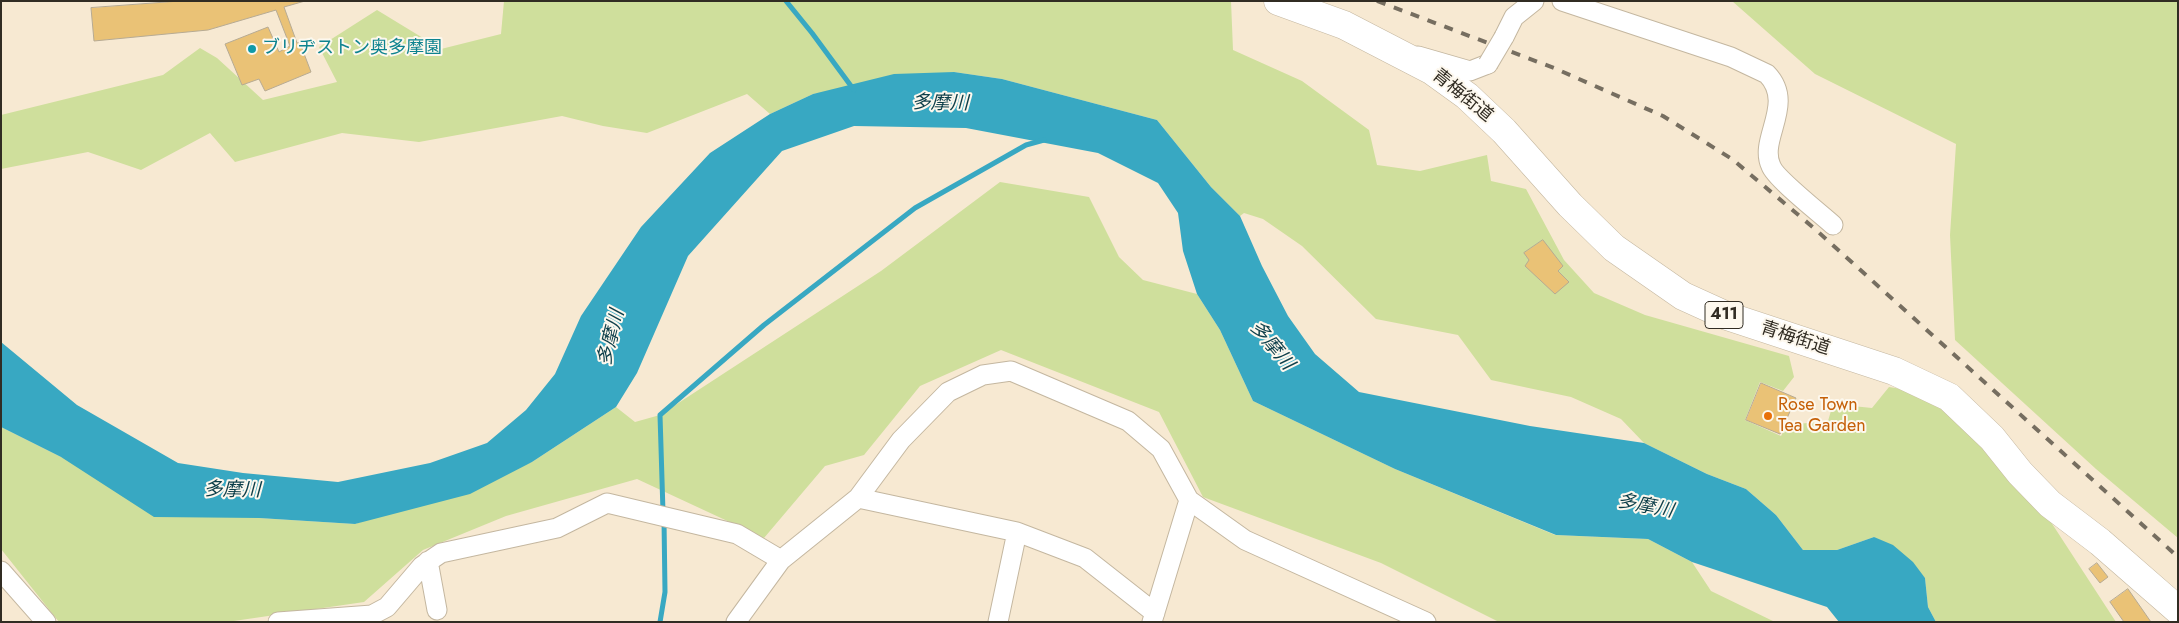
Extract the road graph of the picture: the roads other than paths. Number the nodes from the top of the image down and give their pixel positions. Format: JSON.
{"nodes":[{"id":1,"x":1278,"y":1,"type":"edge"},
{"id":2,"x":1534,"y":1,"type":"edge"},
{"id":3,"x":1562,"y":1,"type":"edge"},
{"id":4,"x":1397,"y":51,"type":"junction"},
{"id":5,"x":1833,"y":225,"type":"dead end"},
{"id":6,"x":858,"y":498,"type":"junction"},
{"id":7,"x":1189,"y":500,"type":"junction"},
{"id":8,"x":1017,"y":532,"type":"junction"},
{"id":9,"x":781,"y":560,"type":"junction"},
{"id":10,"x":428,"y":562,"type":"junction"},
{"id":11,"x":1,"y":571,"type":"edge"},
{"id":12,"x":437,"y":610,"type":"dead end"},
{"id":13,"x":2178,"y":610,"type":"edge"},
{"id":14,"x":1154,"y":618,"type":"edge"},
{"id":15,"x":737,"y":621,"type":"edge"},
{"id":16,"x":46,"y":622,"type":"edge"},
{"id":17,"x":278,"y":622,"type":"edge"},
{"id":18,"x":998,"y":622,"type":"edge"},
{"id":19,"x":1426,"y":622,"type":"edge"}],
"edges":[{"from":1,"to":4,"type":"highway","name":"青梅街道","number":"411"},
{"from":2,"to":4,"type":"street","bridge":true},
{"from":3,"to":5,"type":"street"},
{"from":4,"to":13,"type":"highway","name":"青梅街道","number":"411"},
{"from":6,"to":7,"type":"street"},
{"from":6,"to":8,"type":"street"},
{"from":6,"to":9,"type":"street"},
{"from":7,"to":14,"type":"street"},
{"from":7,"to":19,"type":"street"},
{"from":8,"to":14,"type":"street"},
{"from":8,"to":18,"type":"street"},
{"from":9,"to":10,"type":"street"},
{"from":9,"to":15,"type":"street"},
{"from":10,"to":12,"type":"street"},
{"from":10,"to":17,"type":"street"},
{"from":11,"to":16,"type":"street"}]}
